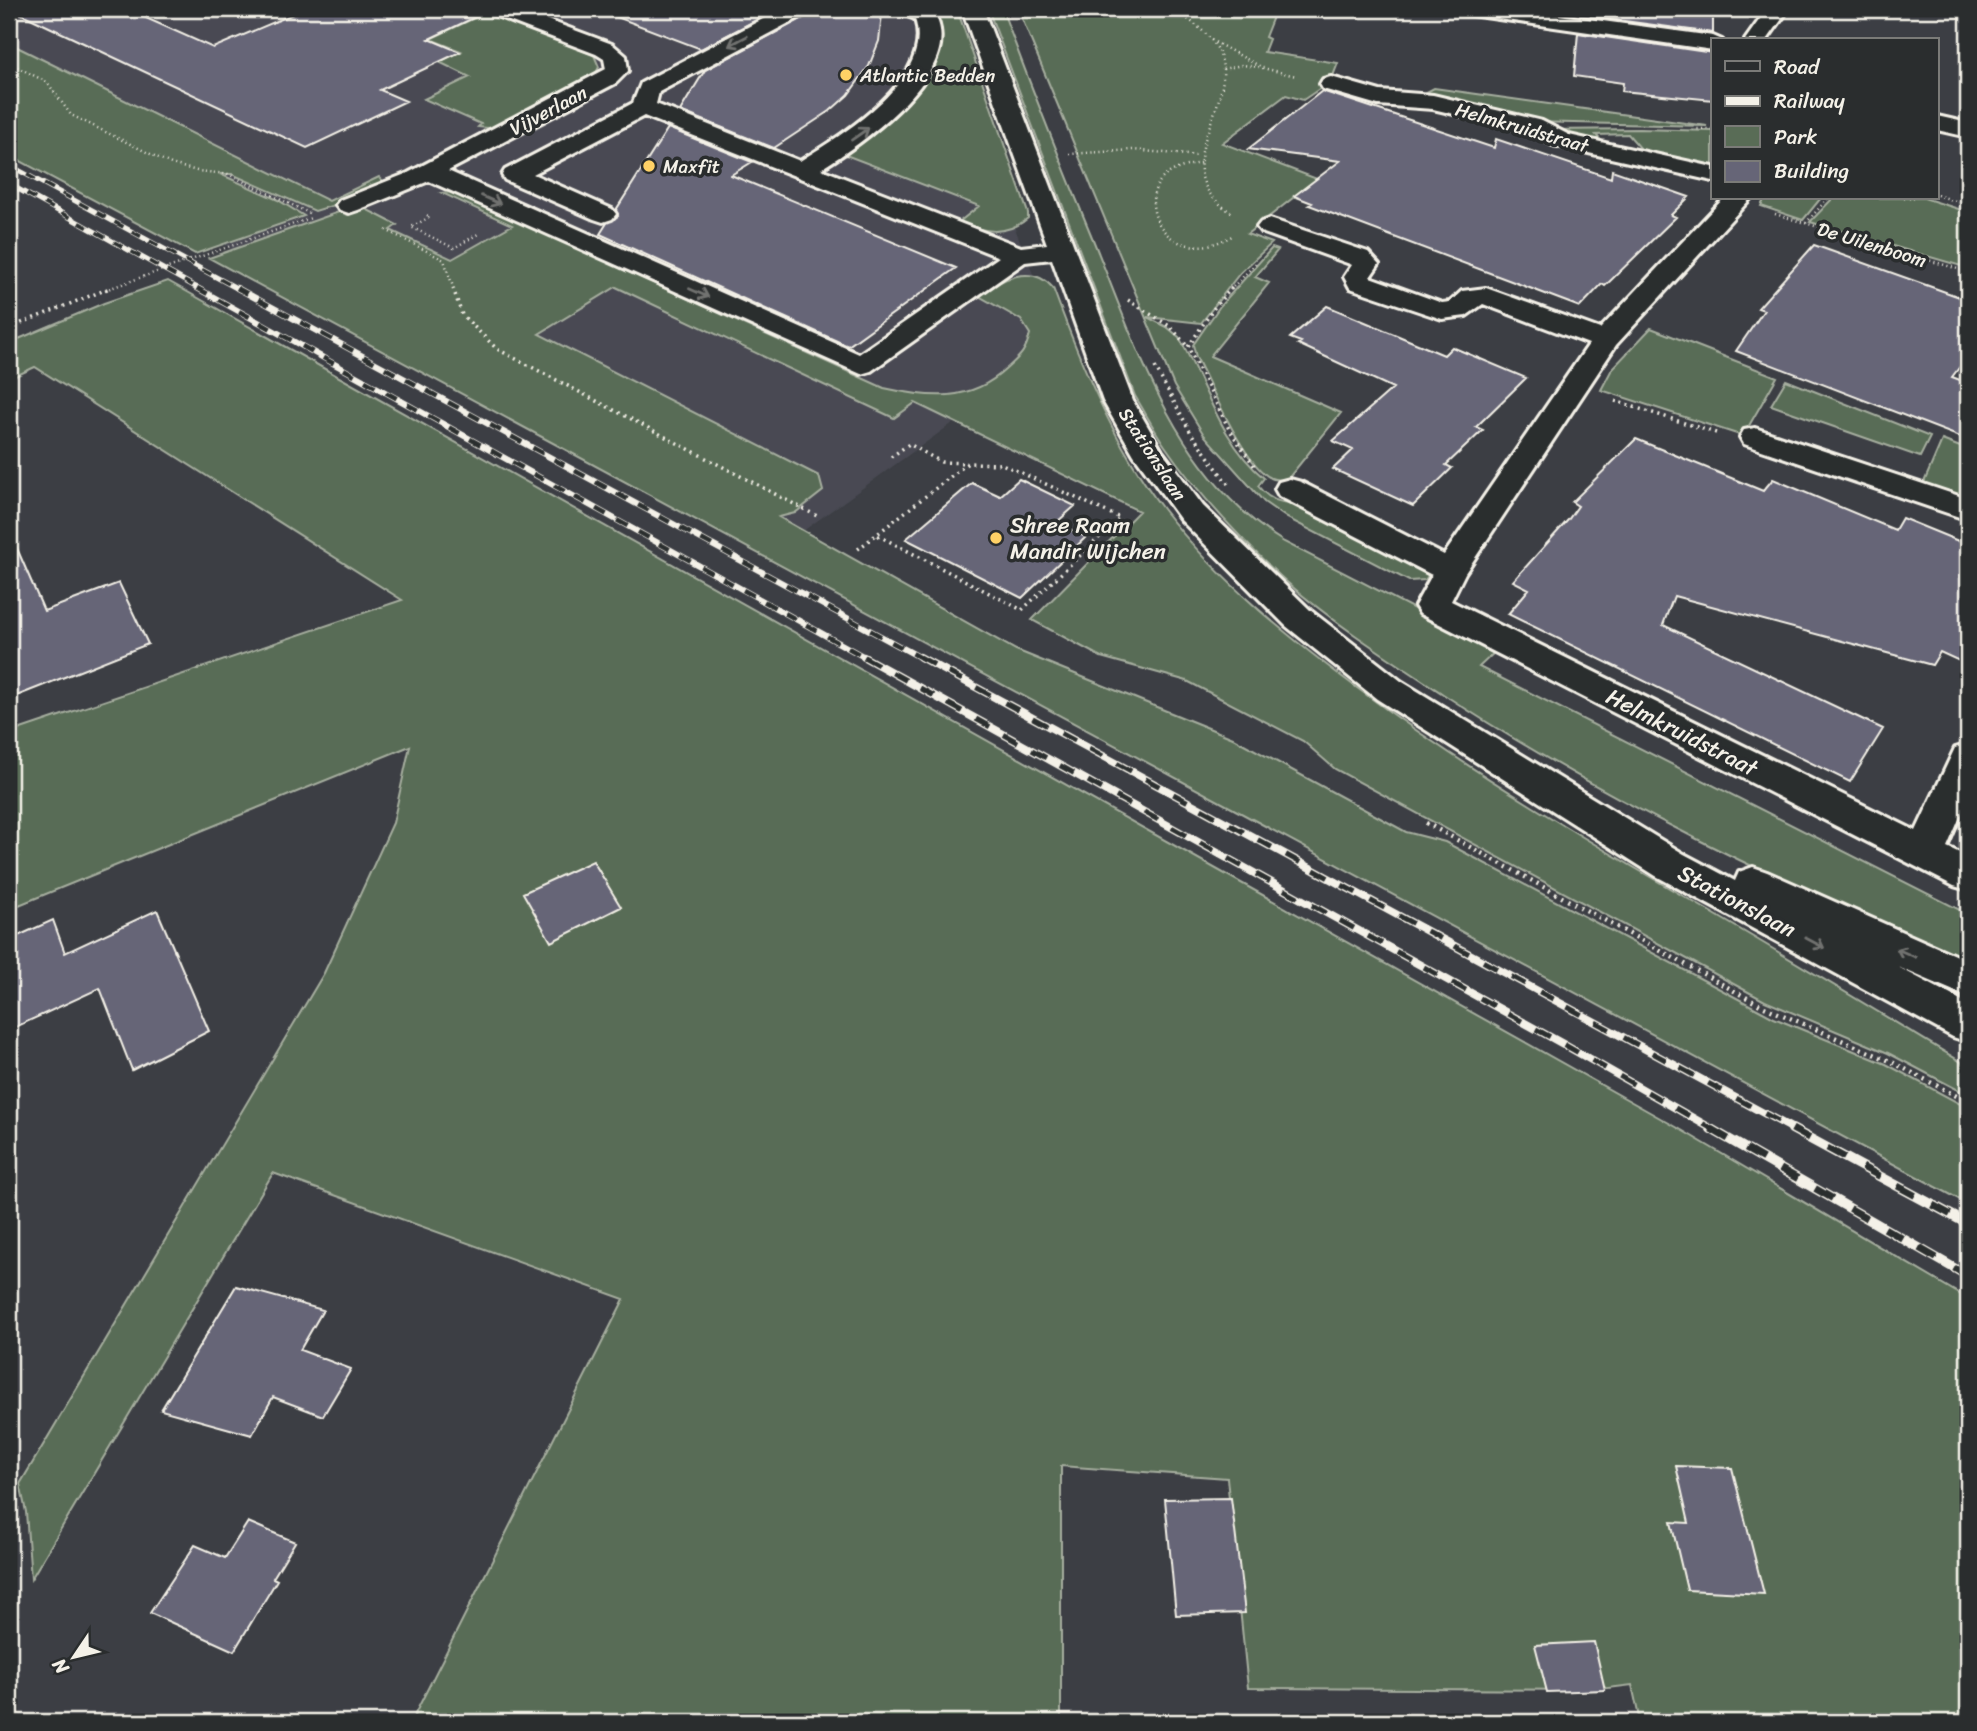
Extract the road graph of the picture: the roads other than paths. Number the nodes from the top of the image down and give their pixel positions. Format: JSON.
{"nodes":[{"id":1,"x":499,"y":9,"type":"edge"},
{"id":2,"x":798,"y":9,"type":"edge"},
{"id":3,"x":909,"y":9,"type":"edge"},
{"id":4,"x":972,"y":9,"type":"edge"},
{"id":5,"x":1471,"y":9,"type":"edge"},
{"id":6,"x":1778,"y":9,"type":"edge"},
{"id":7,"x":1757,"y":38,"type":"edge"},
{"id":8,"x":1711,"y":43,"type":"edge"},
{"id":9,"x":1331,"y":85,"type":"road end"},
{"id":10,"x":646,"y":97,"type":"junction"},
{"id":11,"x":1938,"y":123,"type":"edge"},
{"id":12,"x":1968,"y":130,"type":"edge"},
{"id":13,"x":802,"y":170,"type":"junction"},
{"id":14,"x":429,"y":172,"type":"junction"},
{"id":15,"x":1711,"y":174,"type":"edge"},
{"id":16,"x":1737,"y":200,"type":"edge"},
{"id":17,"x":349,"y":205,"type":"road end"},
{"id":18,"x":603,"y":214,"type":"dead end"},
{"id":19,"x":1270,"y":228,"type":"road end"},
{"id":20,"x":1062,"y":250,"type":"junction"},
{"id":21,"x":1018,"y":255,"type":"junction"},
{"id":22,"x":1605,"y":340,"type":"junction"},
{"id":23,"x":1755,"y":438,"type":"road end"},
{"id":24,"x":1290,"y":489,"type":"road end"},
{"id":25,"x":1968,"y":510,"type":"edge"},
{"id":26,"x":1450,"y":570,"type":"junction"},
{"id":27,"x":1968,"y":758,"type":"edge"},
{"id":28,"x":1511,"y":768,"type":"junction"},
{"id":29,"x":1925,"y":853,"type":"junction"},
{"id":30,"x":1968,"y":875,"type":"edge"},
{"id":31,"x":1968,"y":980,"type":"edge"},
{"id":32,"x":1968,"y":1024,"type":"edge"}],
"edges":[{"from":1,"to":14,"type":"street","name":"Vijverlaan"},
{"from":2,"to":10,"type":"street","one_way":true},
{"from":13,"to":3,"type":"street","one_way":true},
{"from":4,"to":20,"type":"street","name":"Stationslaan"},
{"from":5,"to":8,"type":"street"},
{"from":6,"to":7,"type":"street"},
{"from":9,"to":15,"type":"street","name":"Helmkruidstraat"},
{"from":10,"to":13,"type":"street"},
{"from":10,"to":18,"type":"street"},
{"from":11,"to":12,"type":"street"},
{"from":13,"to":21,"type":"street"},
{"from":14,"to":17,"type":"street","name":"Vijverlaan"},
{"from":14,"to":21,"type":"street","one_way":true},
{"from":16,"to":22,"type":"street","name":"Helmkruidstraat"},
{"from":19,"to":22,"type":"street"},
{"from":20,"to":21,"type":"street"},
{"from":20,"to":28,"type":"street","name":"Stationslaan"},
{"from":22,"to":26,"type":"street","name":"Helmkruidstraat"},
{"from":23,"to":25,"type":"street"},
{"from":24,"to":26,"type":"street"},
{"from":26,"to":29,"type":"street","name":"Helmkruidstraat"},
{"from":27,"to":29,"type":"street"},
{"from":31,"to":28,"type":"street","name":"Stationslaan","one_way":true},
{"from":28,"to":32,"type":"street","name":"Stationslaan","one_way":true},
{"from":29,"to":30,"type":"street","name":"Helmkruidstraat"}]}
